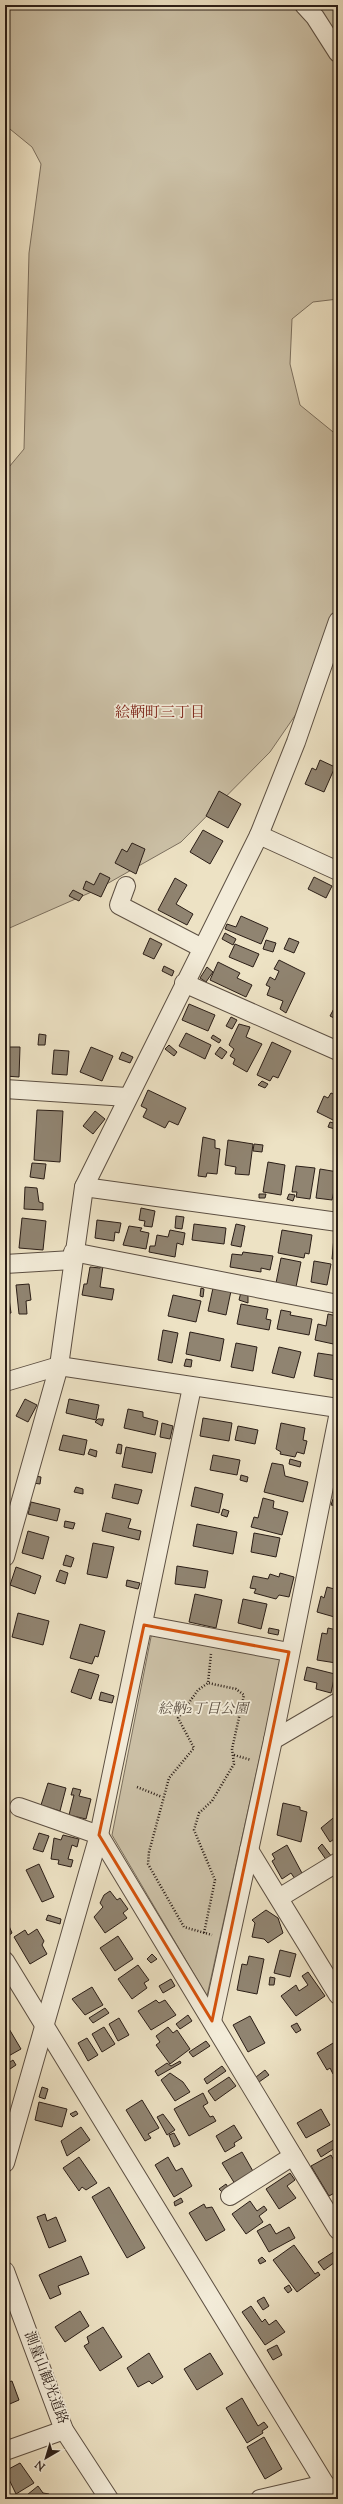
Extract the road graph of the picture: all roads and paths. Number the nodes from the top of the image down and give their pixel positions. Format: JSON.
{"nodes":[{"id":1,"x":304,"y":5,"type":"edge"},
{"id":2,"x":338,"y":53,"type":"edge"},
{"id":3,"x":338,"y":621,"type":"edge"},
{"id":4,"x":259,"y":836,"type":"junction"},
{"id":5,"x":338,"y":871,"type":"edge"},
{"id":6,"x":126,"y":886,"type":"dead end"},
{"id":7,"x":202,"y":948,"type":"junction"},
{"id":8,"x":184,"y":983,"type":"junction"},
{"id":9,"x":338,"y":1051,"type":"edge"},
{"id":10,"x":5,"y":1089,"type":"edge"},
{"id":11,"x":127,"y":1097,"type":"junction"},
{"id":12,"x":84,"y":1187,"type":"junction"},
{"id":13,"x":338,"y":1222,"type":"edge"},
{"id":14,"x":73,"y":1256,"type":"junction"},
{"id":15,"x":5,"y":1264,"type":"edge"},
{"id":16,"x":338,"y":1304,"type":"edge"},
{"id":17,"x":59,"y":1366,"type":"junction"},
{"id":18,"x":5,"y":1382,"type":"edge"},
{"id":19,"x":192,"y":1387,"type":"junction"},
{"id":20,"x":338,"y":1408,"type":"edge"},
{"id":21,"x":338,"y":1417,"type":"edge"},
{"id":22,"x":5,"y":1557,"type":"edge"},
{"id":23,"x":144,"y":1625,"type":"junction"},
{"id":24,"x":212,"y":1647,"type":"dead end"},
{"id":25,"x":289,"y":1652,"type":"junction"},
{"id":26,"x":208,"y":1683,"type":"junction"},
{"id":27,"x":338,"y":1702,"type":"edge"},
{"id":28,"x":273,"y":1740,"type":"junction"},
{"id":29,"x":234,"y":1755,"type":"junction"},
{"id":30,"x":257,"y":1762,"type":"dead end"},
{"id":31,"x":137,"y":1787,"type":"dead end"},
{"id":32,"x":162,"y":1797,"type":"junction"},
{"id":33,"x":19,"y":1807,"type":"dead end"},
{"id":34,"x":99,"y":1835,"type":"junction"},
{"id":35,"x":249,"y":1850,"type":"junction"},
{"id":36,"x":338,"y":1862,"type":"edge"},
{"id":37,"x":280,"y":1898,"type":"junction"},
{"id":38,"x":204,"y":1933,"type":"junction"},
{"id":39,"x":218,"y":1937,"type":"dead end"},
{"id":40,"x":5,"y":1961,"type":"edge"},
{"id":41,"x":338,"y":1995,"type":"edge"},
{"id":42,"x":212,"y":2020,"type":"junction"},
{"id":43,"x":43,"y":2024,"type":"junction"},
{"id":44,"x":293,"y":2156,"type":"junction"},
{"id":45,"x":5,"y":2163,"type":"edge"},
{"id":46,"x":230,"y":2196,"type":"dead end"},
{"id":47,"x":338,"y":2230,"type":"edge"},
{"id":48,"x":5,"y":2270,"type":"edge"},
{"id":49,"x":64,"y":2430,"type":"junction"},
{"id":50,"x":5,"y":2451,"type":"edge"},
{"id":51,"x":332,"y":2487,"type":"edge"},
{"id":52,"x":110,"y":2499,"type":"edge"},
{"id":53,"x":260,"y":2499,"type":"edge"}],
"edges":[{"from":1,"to":2,"type":"street"},
{"from":3,"to":4,"type":"street"},
{"from":4,"to":5,"type":"street"},
{"from":4,"to":7,"type":"street"},
{"from":6,"to":7,"type":"street"},
{"from":7,"to":8,"type":"street"},
{"from":8,"to":9,"type":"street"},
{"from":8,"to":11,"type":"street"},
{"from":10,"to":11,"type":"street"},
{"from":11,"to":12,"type":"street"},
{"from":12,"to":13,"type":"street"},
{"from":12,"to":14,"type":"street"},
{"from":14,"to":15,"type":"street"},
{"from":14,"to":16,"type":"street"},
{"from":14,"to":17,"type":"street"},
{"from":17,"to":18,"type":"street"},
{"from":17,"to":19,"type":"street"},
{"from":17,"to":22,"type":"street"},
{"from":19,"to":20,"type":"street"},
{"from":19,"to":23,"type":"street"},
{"from":21,"to":25,"type":"street"},
{"from":23,"to":25,"type":"street"},
{"from":23,"to":34,"type":"street"},
{"from":24,"to":26,"type":"path"},
{"from":25,"to":28,"type":"street"},
{"from":26,"to":29,"type":"path"},
{"from":26,"to":32,"type":"path"},
{"from":27,"to":28,"type":"street"},
{"from":28,"to":35,"type":"street"},
{"from":29,"to":30,"type":"path"},
{"from":29,"to":38,"type":"path"},
{"from":31,"to":32,"type":"path"},
{"from":32,"to":38,"type":"path"},
{"from":33,"to":34,"type":"street"},
{"from":34,"to":42,"type":"street"},
{"from":34,"to":43,"type":"street"},
{"from":35,"to":37,"type":"street"},
{"from":35,"to":42,"type":"street"},
{"from":36,"to":37,"type":"street"},
{"from":37,"to":41,"type":"street"},
{"from":38,"to":39,"type":"path"},
{"from":40,"to":43,"type":"street"},
{"from":42,"to":44,"type":"street"},
{"from":43,"to":45,"type":"street"},
{"from":43,"to":51,"type":"street"},
{"from":44,"to":46,"type":"street"},
{"from":44,"to":47,"type":"street"},
{"from":48,"to":49,"type":"street","name":"測量山観光道路"},
{"from":49,"to":50,"type":"street"},
{"from":49,"to":52,"type":"street","name":"測量山観光道路"},
{"from":51,"to":53,"type":"street"}]}
